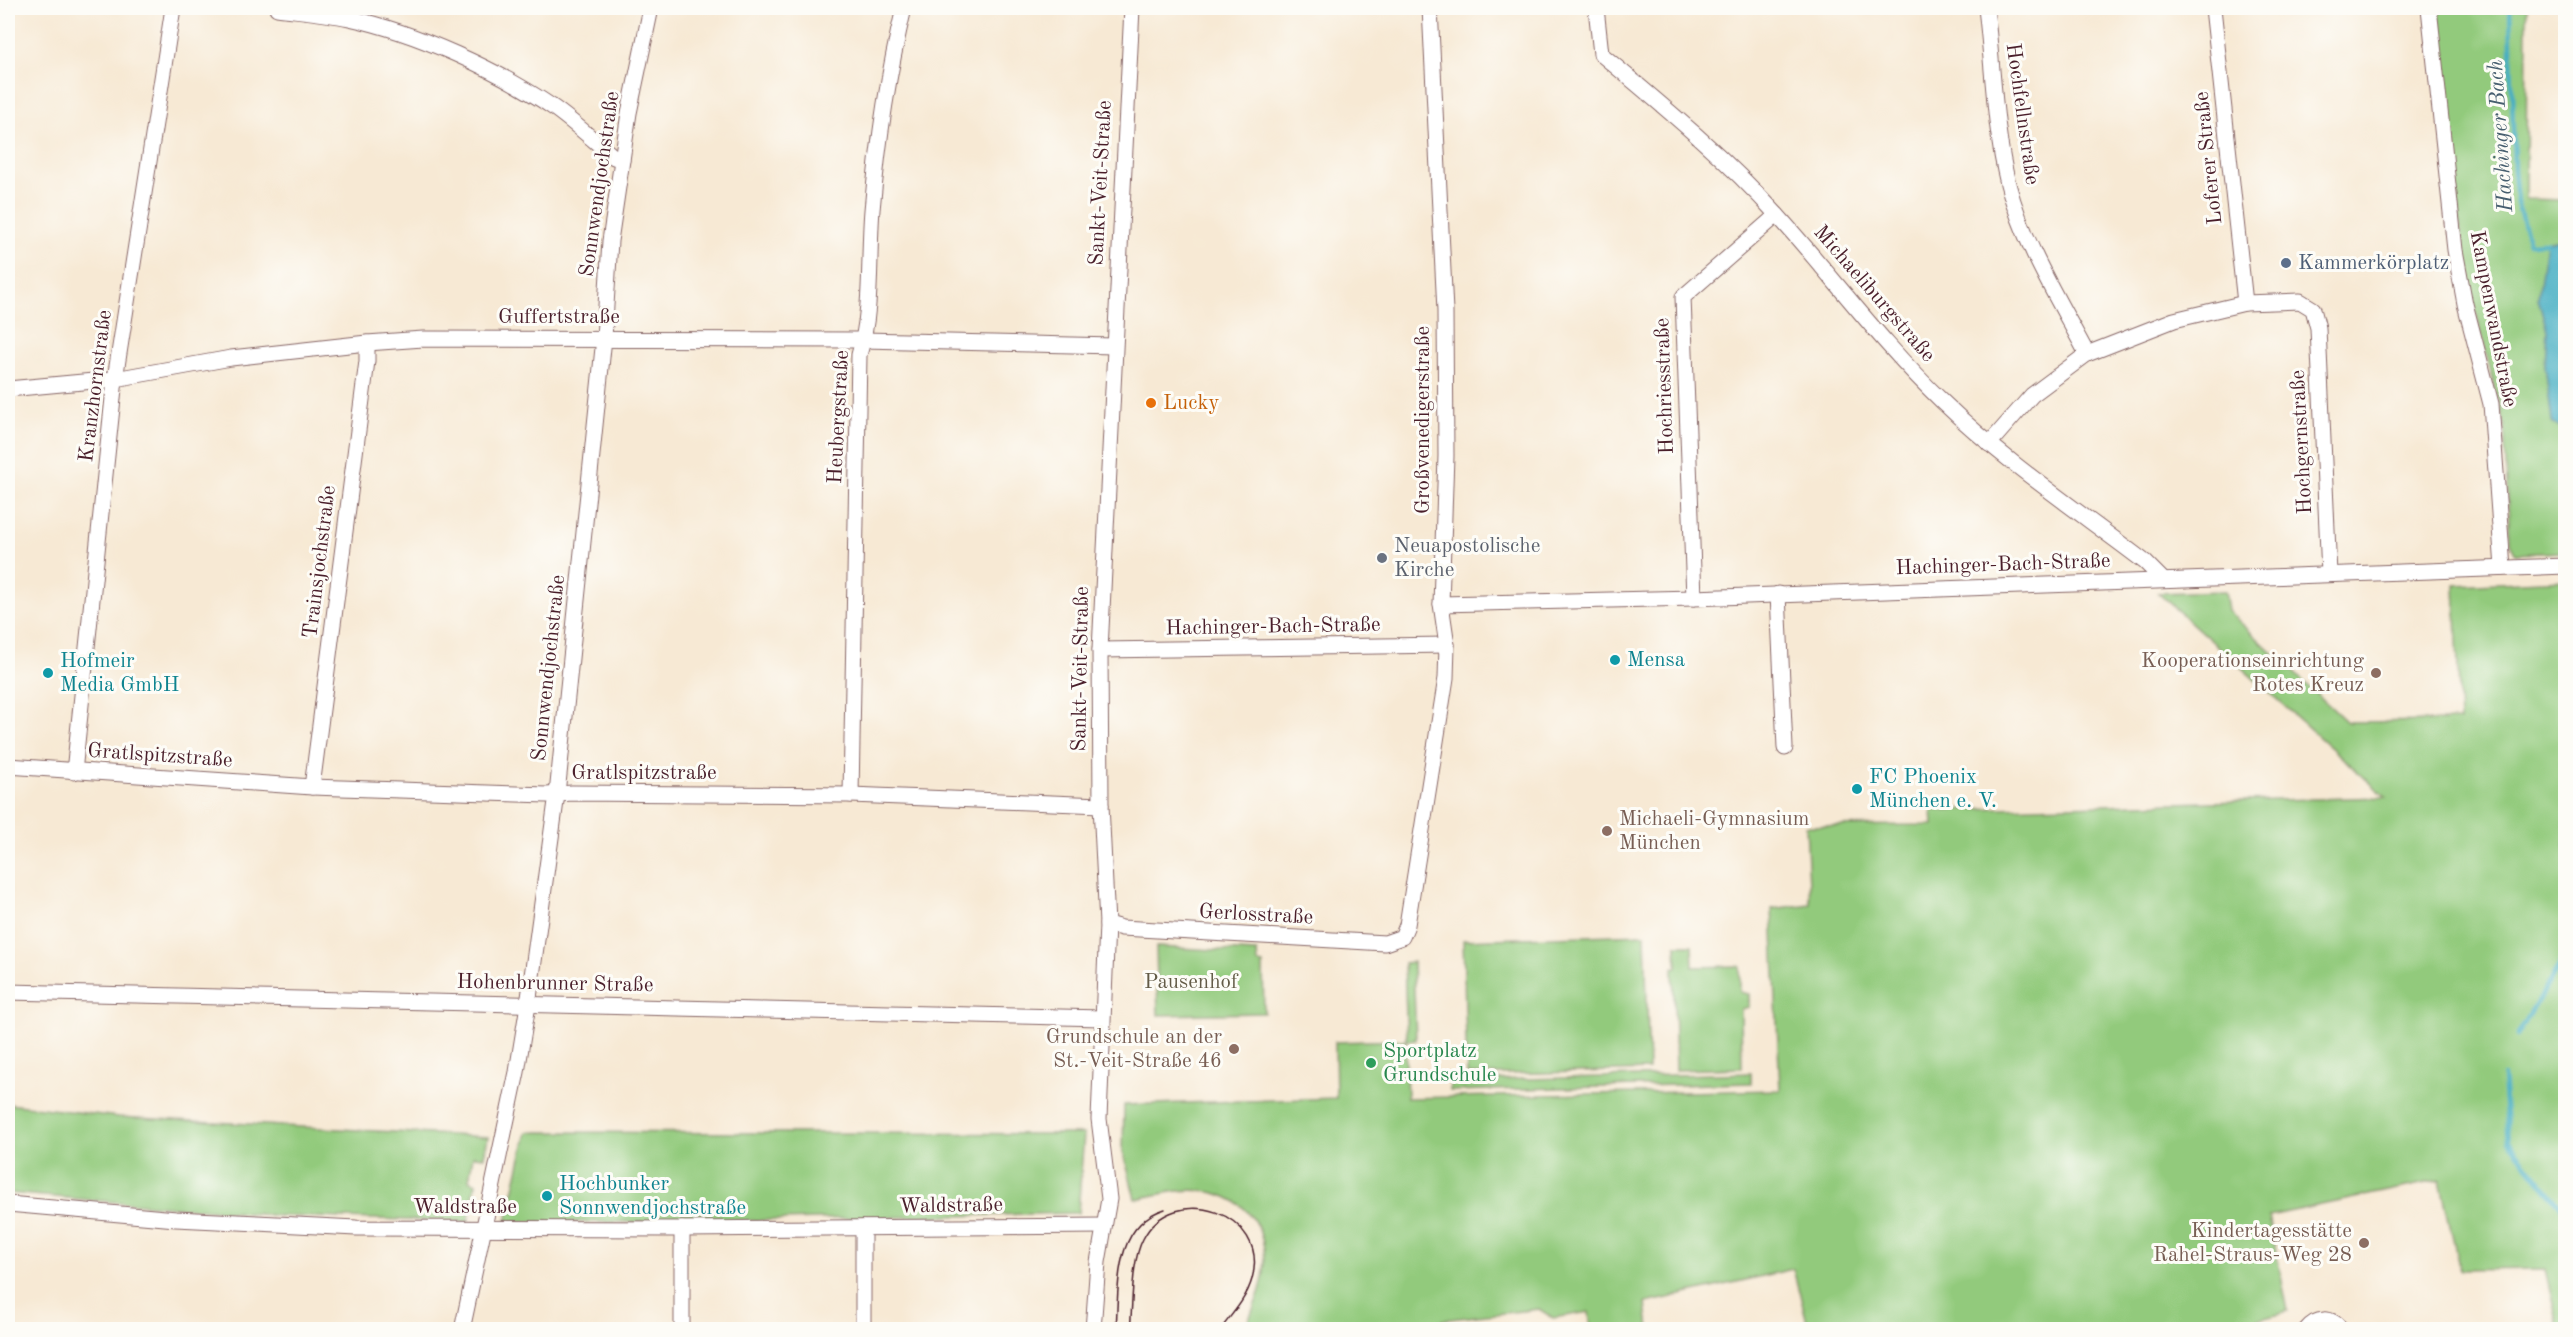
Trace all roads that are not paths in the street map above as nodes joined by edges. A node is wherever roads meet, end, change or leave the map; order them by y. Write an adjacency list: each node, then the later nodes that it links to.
1 (173, 8): 20 (street, Kranzhornstraße)
2 (277, 8): 11 (street)
3 (651, 8): 12 (street, Sonnwendjochstraße)
4 (904, 8): 16 (street, Heubergstraße)
5 (1132, 8): 18 (street, Sankt-Veit-Straße)
6 (1430, 8): 29 (street, Großvenedigerstraße)
7 (1596, 8): 13 (street, Michaeliburgstraße)
8 (1986, 8): 19 (street, Hochfellnstraße)
9 (2213, 8): 14 (street, Loferer Straße)
10 (2429, 8): 24 (street, Kampenwandstraße)
11 (350, 13): 12 (street)
12 (622, 160): 15 (street, Sonnwendjochstraße)
13 (1777, 215): 22 (street, Michaeliburgstraße); 28 (street, Hochriesstraße)
14 (2245, 303): 19 (street); 25 (street, Hochgernstraße)
15 (604, 338): 16 (street, Guffertstraße); 17 (street, Guffertstraße); 36 (street, Sonnwendjochstraße)
16 (863, 340): 18 (street, Guffertstraße); 37 (street, Heubergstraße)
17 (367, 343): 20 (street, Guffertstraße); 35 (street, Trainsjochstraße)
18 (1114, 346): 31 (street, Sankt-Veit-Straße)
19 (2087, 354): 22 (street)
20 (115, 379): 21 (street, Guffertstraße); 34 (street, Kranzhornstraße)
21 (8, 389)
22 (1989, 444): 26 (street, Michaeliburgstraße)
23 (2565, 566): 24 (street, Hachinger-Bach-Straße)
24 (2503, 568): 25 (street, Hachinger-Bach-Straße)
25 (2329, 574): 26 (street, Hachinger-Bach-Straße)
26 (2163, 580): 27 (street, Hachinger-Bach-Straße)
27 (1778, 594): 28 (street, Hachinger-Bach-Straße); 32 (street)
28 (1694, 598): 29 (street, Hachinger-Bach-Straße)
29 (1441, 604): 30 (street, Großvenedigerstraße)
30 (1447, 645): 31 (street, Hachinger-Bach-Straße); 40 (street, Großvenedigerstraße)
31 (1100, 650): 38 (street, Sankt-Veit-Straße)
32 (1785, 748)
33 (8, 766): 34 (street, Gratlspitzstraße)
34 (74, 772): 35 (street, Gratlspitzstraße)
35 (312, 787): 36 (street, Gratlspitzstraße)
36 (557, 794): 37 (street, Gratlspitzstraße); 42 (street, Sonnwendjochstraße)
37 (851, 795): 38 (street, Gratlspitzstraße)
38 (1101, 805): 39 (street, Sankt-Veit-Straße)
39 (1107, 924): 40 (street, Gerlosstraße); 43 (street, Sankt-Veit-Straße)
40 (1402, 937)
41 (8, 992): 42 (street, Hohenbrunner Straße)
42 (528, 1005): 43 (street, Hohenbrunner Straße); 46 (street, Sonnwendjochstraße)
43 (1102, 1018): 45 (street, Sankt-Veit-Straße)
44 (8, 1204): 46 (street, Waldstraße)
45 (1104, 1226): 47 (street, Waldstraße); 52 (street, Sankt-Veit-Straße)
46 (484, 1228): 48 (street, Waldstraße); 49 (street, Sonnwendjochstraße)
47 (863, 1228): 48 (street, Waldstraße); 51 (street)
48 (682, 1229): 50 (street)
49 (462, 1329)
50 (682, 1329)
51 (863, 1329)
52 (1094, 1329)
53 (2306, 1329): 54 (street)
54 (2341, 1329)

